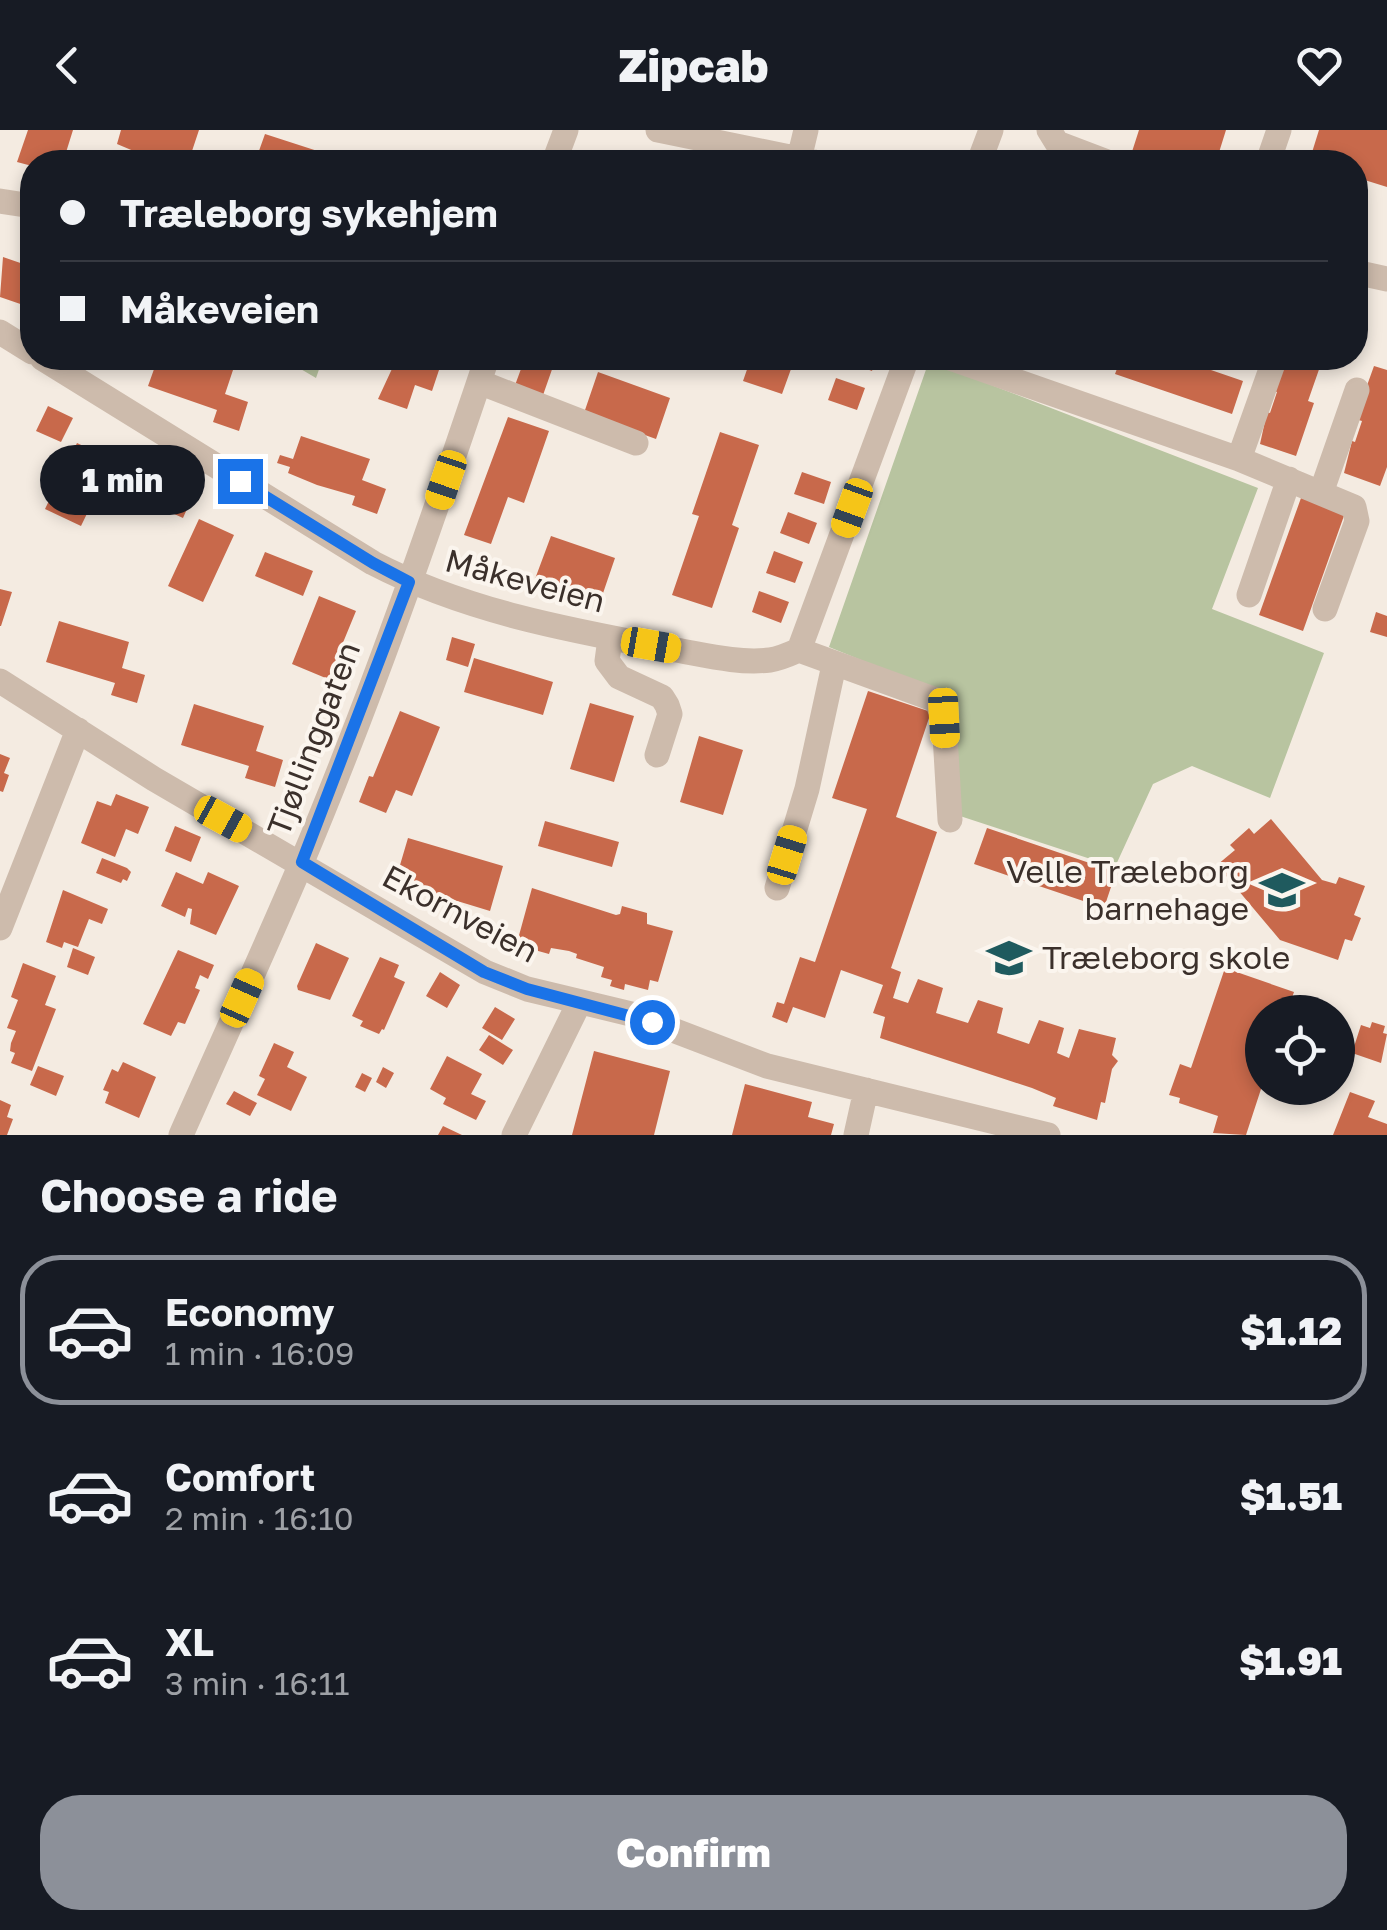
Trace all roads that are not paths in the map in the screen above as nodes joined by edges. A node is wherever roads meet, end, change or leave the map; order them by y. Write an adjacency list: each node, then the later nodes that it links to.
1 (658, 130): 3 (street)
2 (1049, 130): 4 (street)
3 (753, 150)
4 (1075, 150)
5 (61, 370): 15 (street, Måkeveien)
6 (483, 370): 11 (street); 15 (street, Tjøllinggaten)
7 (902, 370): 19 (street)
8 (984, 370): 12 (street)
9 (1271, 370): 12 (street)
10 (1357, 390): 14 (street)
11 (636, 443)
12 (1239, 459): 13 (street)
13 (1289, 478): 14 (street); 16 (street)
14 (1321, 493): 17 (street)
15 (409, 582): 18 (street, Måkeveien); 25 (street, Tjøllinggaten)
16 (1249, 595)
17 (1325, 609)
18 (610, 638): 19 (street, Måkeveien); 23 (street)
19 (799, 650): 20 (street)
20 (834, 665): 24 (street); 26 (street)
21 (0, 681): 22 (street, Ekornveien)
22 (78, 730): 25 (street, Ekornveien); 27 (street)
23 (657, 754)
24 (950, 820)
25 (302, 862): 28 (street, Ekornveien); 30 (street, Tjøllinggaten)
26 (776, 888)
27 (0, 928)
28 (579, 1003): 29 (street, Ekornveien); 31 (street)
29 (866, 1090): 32 (street); 33 (street, Ekornveien)
30 (182, 1135)
31 (514, 1135)
32 (856, 1135)
33 (1048, 1135)

